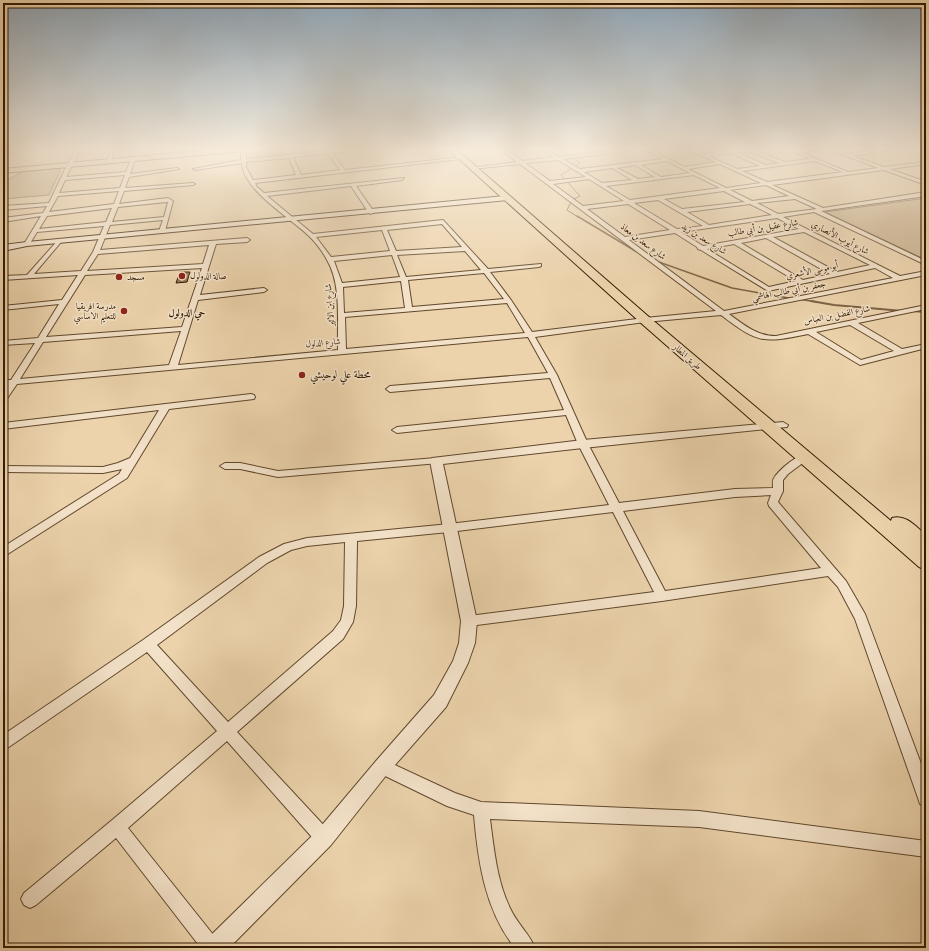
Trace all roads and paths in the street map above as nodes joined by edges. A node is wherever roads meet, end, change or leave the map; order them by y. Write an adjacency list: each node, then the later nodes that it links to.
1 (74, 193): 13 (street)
2 (120, 193): 21 (street)
3 (276, 193): 14 (street)
4 (359, 193): 27 (street)
5 (500, 193): 16 (highway, طريق المطار)
6 (504, 193): 79 (highway, طريق المطار)
7 (562, 193): 23 (street, شارع سعد بن معاذ)
8 (614, 193): 18 (street, شارع سعد بن زيد)
9 (693, 193): 17 (street)
10 (734, 193): 19 (street, شارع أيوب الأنصاري)
11 (787, 193): 15 (street)
12 (926, 194): 24 (street)
13 (56, 195): 20 (street)
14 (262, 195): 31 (street, شارع ابن الاثير)
15 (795, 197): 19 (street); 24 (street)
16 (505, 198): 27 (main road); 79 (highway, طريق المطار)
17 (659, 198): 18 (street); 25 (street)
18 (628, 202): 23 (street); 39 (street, شارع سعد بن زيد)
19 (751, 202): 25 (street); 29 (street, شارع أيوب الأنصاري)
20 (50, 204): 22 (street); 28 (street)
21 (116, 205): 28 (street); 30 (street); 33 (street)
22 (3, 208)
23 (582, 208): 43 (street, شارع سعد بن معاذ)
24 (824, 210): 26 (street)
25 (682, 211): 34 (street)
26 (816, 211): 29 (street); 55 (street)
27 (372, 212): 31 (main road)
28 (45, 214): 32 (street); 37 (street)
29 (778, 216): 34 (street); 36 (street, شارع أيوب الأنصاري)
30 (166, 218): 33 (street); 38 (street)
31 (292, 219): 38 (main road); 40 (street, شارع ابن الاثير)
32 (3, 220)
33 (108, 224): 37 (street); 41 (street)
34 (709, 226): 39 (street)
35 (384, 228): 40 (street); 51 (street); 53 (street)
36 (806, 230): 42 (street, شارع عقيل بن أبي طالب); 58 (street, شارع أيوب الأنصاري)
37 (34, 231): 48 (street)
38 (162, 231): 41 (main road)
39 (675, 232): 43 (street); 50 (street, شارع سعد بن زيد)
40 (312, 236): 54 (street, شارع ابن الاثير)
41 (102, 237): 45 (main road); 52 (street)
42 (768, 237): 46 (street, شارع عقيل بن أبي طالب); 62 (street)
43 (624, 239): 77 (street, شارع سعد بن معاذ)
44 (246, 240): 47 (street)
45 (59, 241): 48 (main road); 63 (street)
46 (735, 242): 50 (street, شارع عقيل بن أبي طالب); 68 (street)
47 (213, 243): 52 (street); 57 (street)
48 (27, 244): 49 (main road)
49 (3, 248)
50 (700, 248): 67 (street, شارع سعد بن زيد)
51 (467, 249): 53 (street); 59 (street)
52 (96, 252): 61 (street)
53 (393, 252): 54 (street); 66 (street)
54 (330, 259): 69 (street, شارع ابن الاثير)
55 (926, 263)
56 (539, 264): 59 (street)
57 (205, 266): 61 (street); 71 (street)
58 (876, 266): 62 (street, أبو موسى الأشعري); 65 (street, شارع أيوب الأنصاري)
59 (486, 271): 66 (street); 72 (street)
60 (926, 272): 65 (street, جعفر بن أبي طالب الهاشمي)
61 (83, 274): 63 (street); 73 (street)
62 (837, 275): 68 (street, أبو موسى الأشعري)
63 (28, 277): 64 (street)
64 (3, 278)
65 (899, 278): 77 (street, جعفر بن أبي طالب الهاشمي)
66 (404, 279): 69 (street); 76 (street)
67 (753, 280): 68 (street, أبو موسى الأشعري)
68 (802, 282)
69 (340, 285): 78 (street, شارع ابن الاثير)
70 (264, 290): 71 (street)
71 (194, 298): 81 (street)
72 (509, 301): 76 (street); 84 (street)
73 (63, 302): 75 (street); 85 (street)
74 (926, 307): 80 (street, شارع الفضل بن العباس)
75 (3, 308)
76 (409, 310): 78 (street)
77 (723, 313): 79 (street, جعفر بن أبي طالب الهاشمي); 83 (street, شارع سعد بن معاذ)
78 (341, 316): 88 (street, شارع ابن الاثير)
79 (649, 320): 84 (street, شارع الدلول); 100 (highway, طريق المطار)
80 (852, 323): 82 (street, شارع الفضل بن العباس); 89 (street)
81 (184, 329): 85 (street); 90 (street)
82 (809, 331): 83 (street, شارع الفضل بن العباس); 89 (street)
83 (752, 334)
84 (530, 335): 88 (street, شارع الدلول); 91 (street)
85 (40, 340): 86 (street); 92 (street)
86 (3, 343)
87 (926, 346): 89 (street)
88 (342, 352): 90 (street, شارع الدلول)
89 (901, 352)
90 (173, 367): 92 (street, شارع الدلول)
91 (554, 375): 94 (street); 98 (street)
92 (14, 382): 93 (street, شارع الدلول); 96 (street)
93 (3, 383)
94 (390, 389)
95 (251, 397): 97 (street)
96 (3, 398)
97 (166, 407): 99 (street); 104 (street)
98 (570, 412): 101 (street); 102 (street)
99 (3, 426)
100 (775, 426): 102 (street); 103 (highway, طريق المطار); 108 (highway, طريق المطار)
101 (397, 430)
102 (583, 444): 105 (street); 110 (street)
103 (805, 457): 108 (highway, طريق المطار); 109 (street)
104 (132, 460): 107 (street); 114 (street)
105 (436, 461): 106 (street); 111 (street)
106 (225, 466)
107 (3, 469)
108 (842, 482): 113 (highway, طريق المطار); 115 (highway, طريق المطار)
109 (778, 492): 110 (street); 116 (street)
110 (615, 507): 111 (street); 117 (street)
111 (449, 528): 112 (street); 118 (street)
112 (351, 538): 119 (street); 120 (street)
113 (926, 546)
114 (3, 553)
115 (926, 562)
116 (831, 571): 117 (street); 123 (street)
117 (662, 596): 118 (street)
118 (469, 621): 122 (street)
119 (148, 644): 120 (street); 121 (street)
120 (228, 731): 125 (street); 126 (street)
121 (3, 744)
122 (382, 767): 124 (street); 126 (street)
123 (926, 798)
124 (481, 810): 127 (street); 130 (street)
125 (117, 827): 128 (street); 129 (street)
126 (324, 838): 129 (street)
127 (926, 849)
128 (30, 899)
129 (214, 948)
130 (526, 948)

